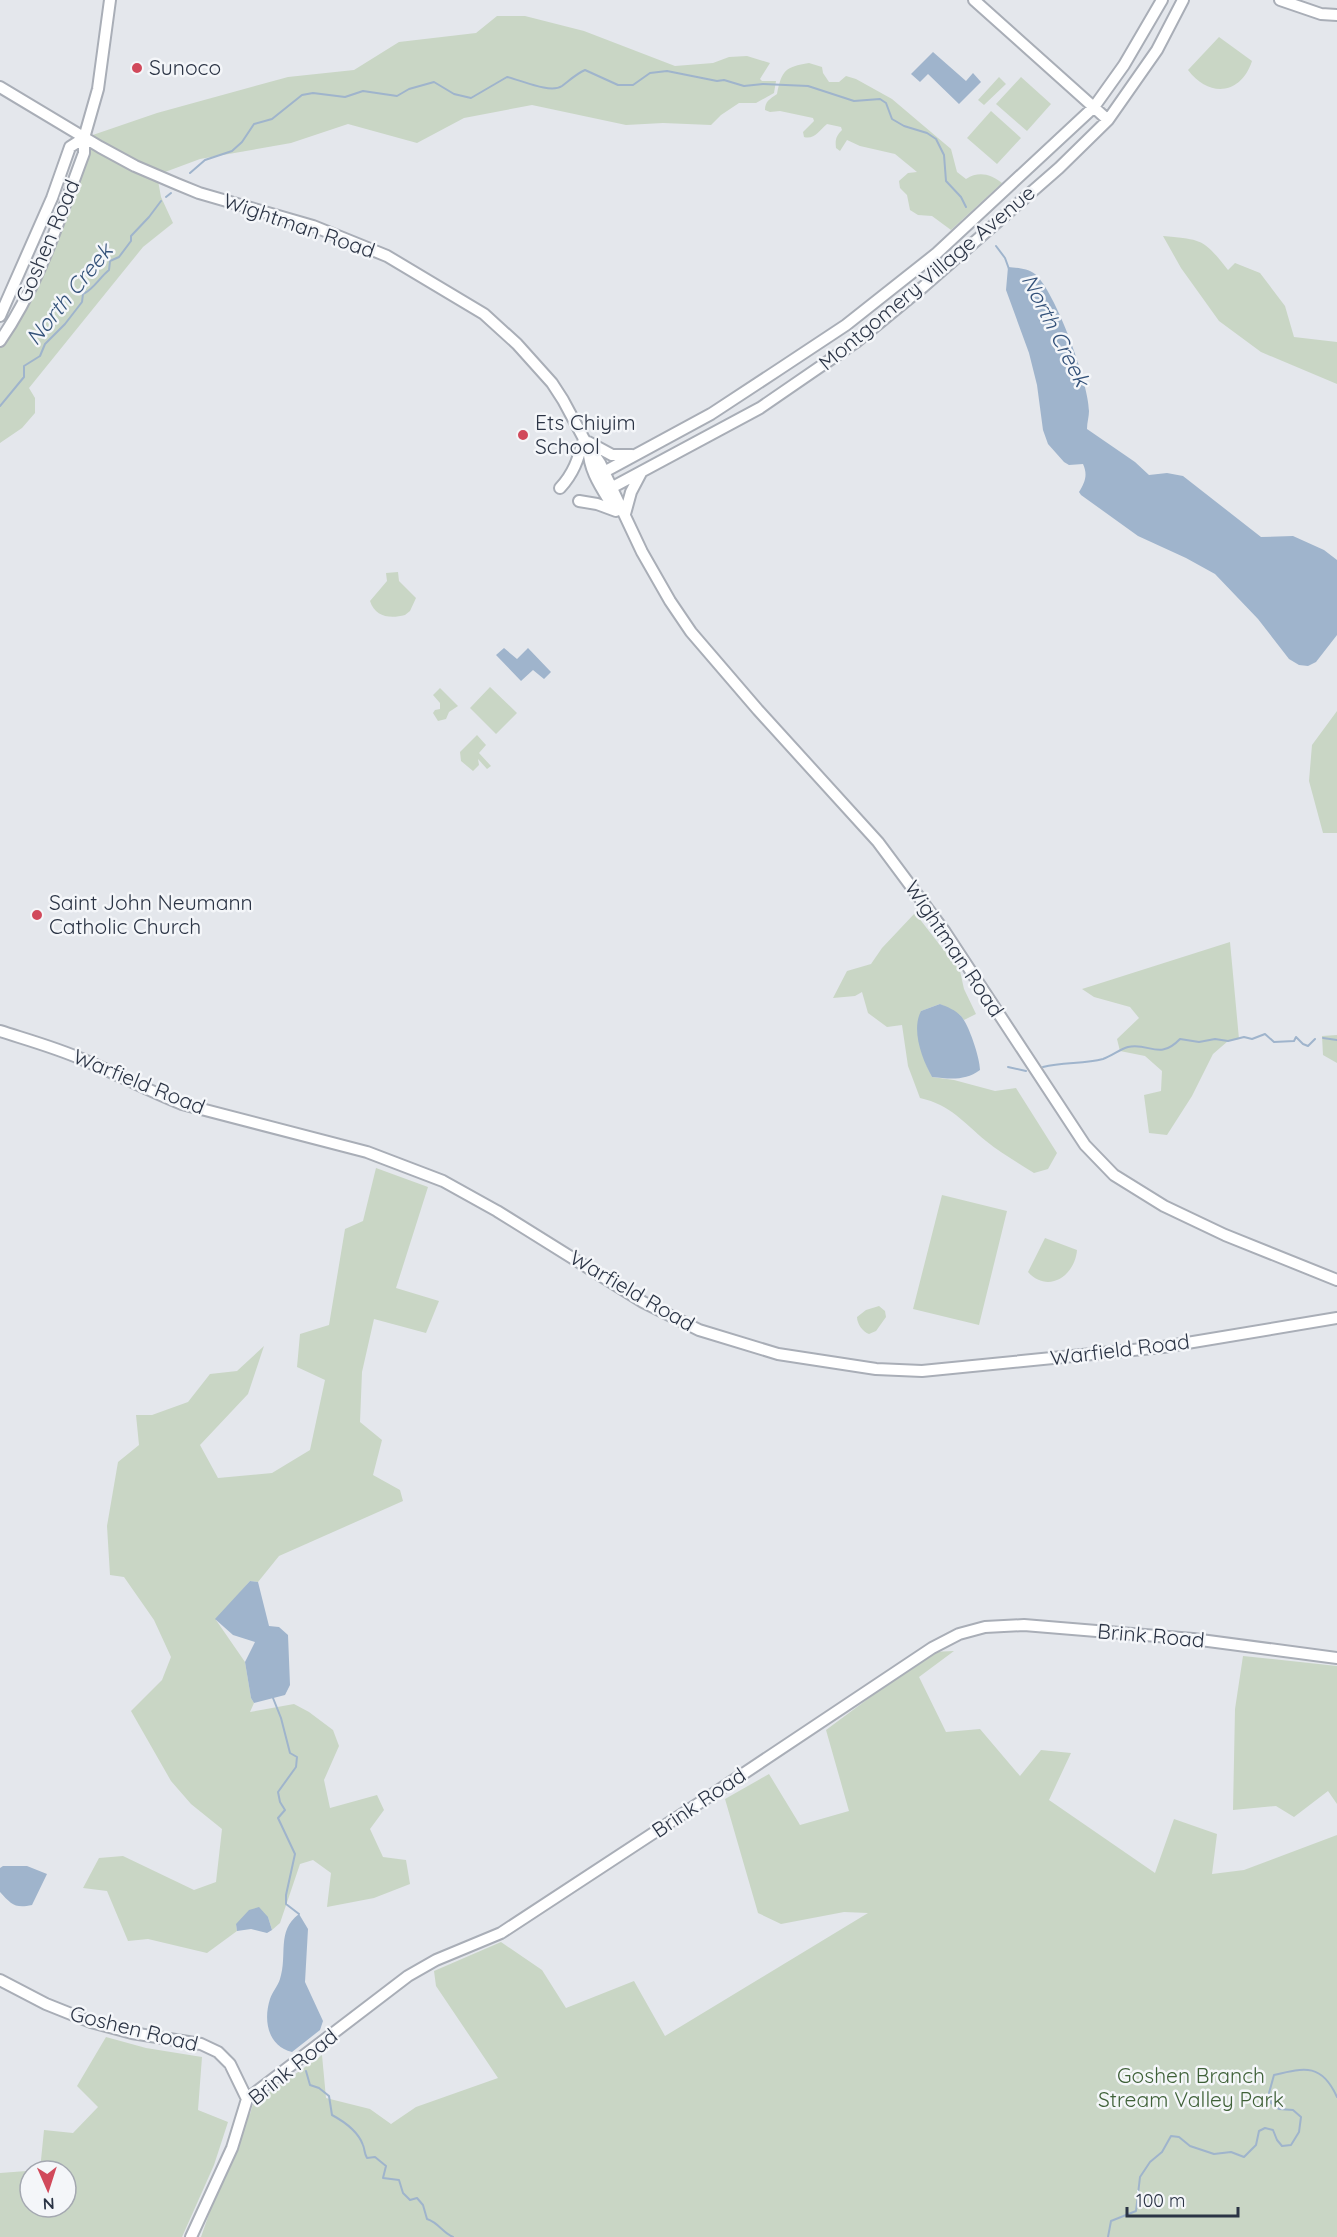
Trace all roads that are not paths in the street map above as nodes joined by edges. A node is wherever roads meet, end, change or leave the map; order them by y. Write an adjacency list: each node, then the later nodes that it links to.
1 (110, 0): 10 (main road, Goshen Road)
2 (974, 0): 8 (main road)
3 (1162, 0): 8 (main road, Montgomery Village Avenue)
4 (1183, 0): 9 (main road, Montgomery Village Avenue)
5 (1280, 0): 6 (main road)
6 (1337, 15)
7 (0, 87): 10 (main road, Wightman Road)
8 (1094, 107): 9 (main road); 14 (main road, Montgomery Village Avenue)
9 (1108, 120): 16 (main road, Montgomery Village Avenue)
10 (84, 138): 11 (main road, Goshen Road); 12 (main road, Goshen Road); 13 (main road, Wightman Road)
11 (0, 316)
12 (0, 341)
13 (586, 443): 14 (main road); 15 (main road, Wightman Road); 17 (main road); 20 (main road, Wightman Road)
14 (635, 455): 15 (main road, Montgomery Village Avenue)
15 (604, 472): 18 (main road, Wightman Road)
16 (642, 472): 18 (main road, Montgomery Village Avenue); 20 (main road)
17 (560, 488)
18 (611, 488): 20 (main road, Wightman Road)
19 (579, 501): 20 (main road)
20 (620, 513): 22 (main road, Wightman Road)
21 (0, 1031): 23 (main road, Warfield Road)
22 (1337, 1280)
23 (1337, 1318)
24 (1337, 1658): 26 (main road, Brink Road)
25 (0, 1980): 26 (main road, Goshen Road)
26 (247, 2099): 27 (main road, Brink Road)
27 (191, 2237)

